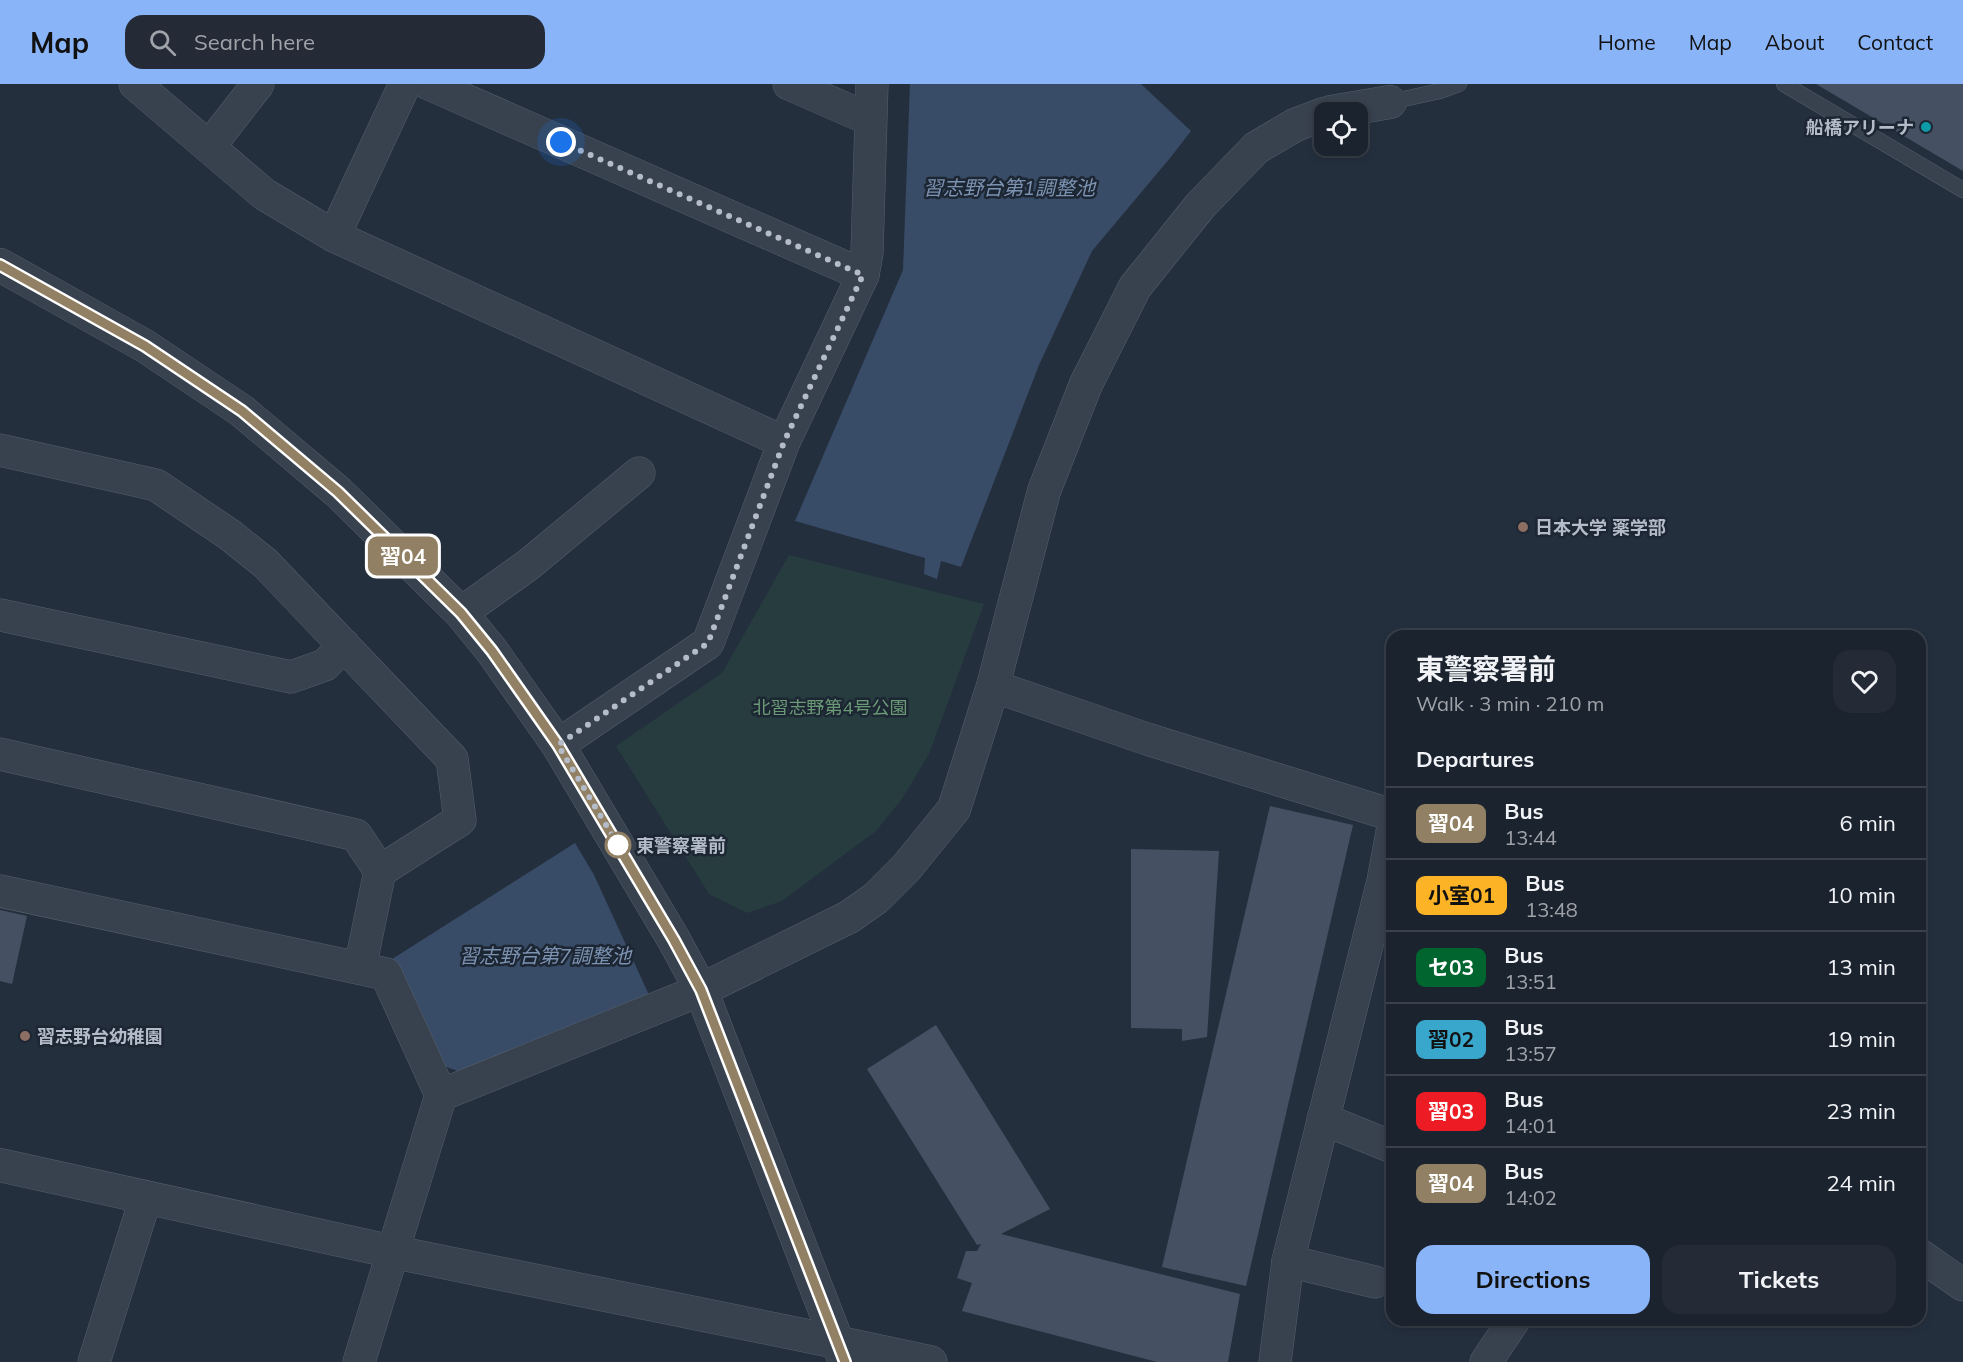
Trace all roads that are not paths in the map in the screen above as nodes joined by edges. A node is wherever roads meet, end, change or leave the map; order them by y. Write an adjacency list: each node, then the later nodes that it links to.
1 (135, 84): 14 (street)
2 (258, 84): 14 (street)
3 (405, 84): 16 (street)
4 (429, 84): 9 (street)
5 (789, 84): 13 (street)
6 (872, 84): 13 (street)
7 (1459, 84): 10 (lane)
8 (1784, 84): 15 (lane)
9 (479, 94): 18 (street)
10 (1390, 102): 11 (street)
11 (1368, 106)
12 (1314, 118): 25 (street)
13 (869, 119): 18 (street)
14 (209, 147): 16 (street)
15 (1963, 190)
16 (334, 236): 19 (street)
17 (0, 265): 22 (street)
18 (863, 275): 19 (street)
19 (784, 442): 26 (street)
20 (0, 450): 24 (street)
21 (639, 473): 22 (street)
22 (461, 613): 26 (street)
23 (0, 615): 24 (street)
24 (344, 645): 29 (street)
25 (993, 686): 28 (street); 33 (street)
26 (558, 745): 33 (street)
27 (0, 754): 29 (street)
28 (1386, 813)
29 (380, 871): 32 (street)
30 (0, 891): 32 (street)
31 (1386, 891): 35 (street)
32 (360, 968): 34 (street)
33 (701, 990): 34 (street); 45 (street)
34 (441, 1095): 39 (street)
35 (1323, 1119): 36 (street); 41 (street)
36 (1386, 1145)
37 (0, 1165): 38 (street)
38 (146, 1197): 39 (street); 46 (street)
39 (394, 1252): 45 (street); 47 (street)
40 (1926, 1259): 43 (street)
41 (1287, 1261): 42 (street); 49 (street)
42 (1375, 1282)
43 (1963, 1286)
44 (1510, 1326): 50 (street)
45 (841, 1352): 48 (street)
46 (94, 1362)
47 (358, 1362)
48 (931, 1362)
49 (1275, 1362)
50 (1486, 1362)

